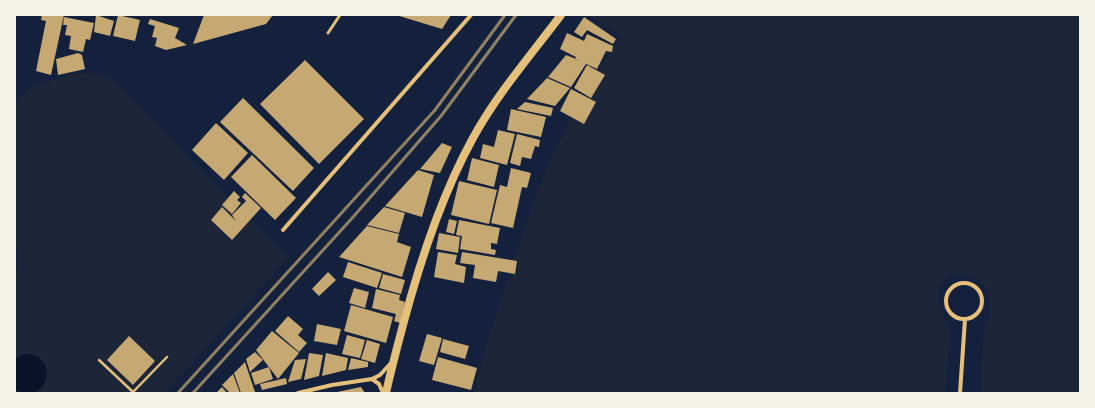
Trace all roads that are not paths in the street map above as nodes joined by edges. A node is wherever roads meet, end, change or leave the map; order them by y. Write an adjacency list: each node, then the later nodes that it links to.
1 (340, 15): 4 (lane)
2 (471, 15): 5 (street)
3 (561, 15): 7 (main road)
4 (328, 33)
5 (284, 230)
6 (965, 319): 6 (street); 12 (street)
7 (396, 355): 8 (street); 11 (main road)
8 (372, 380): 9 (street); 10 (street)
9 (298, 393)
10 (383, 393)
11 (386, 393)
12 (960, 393)

